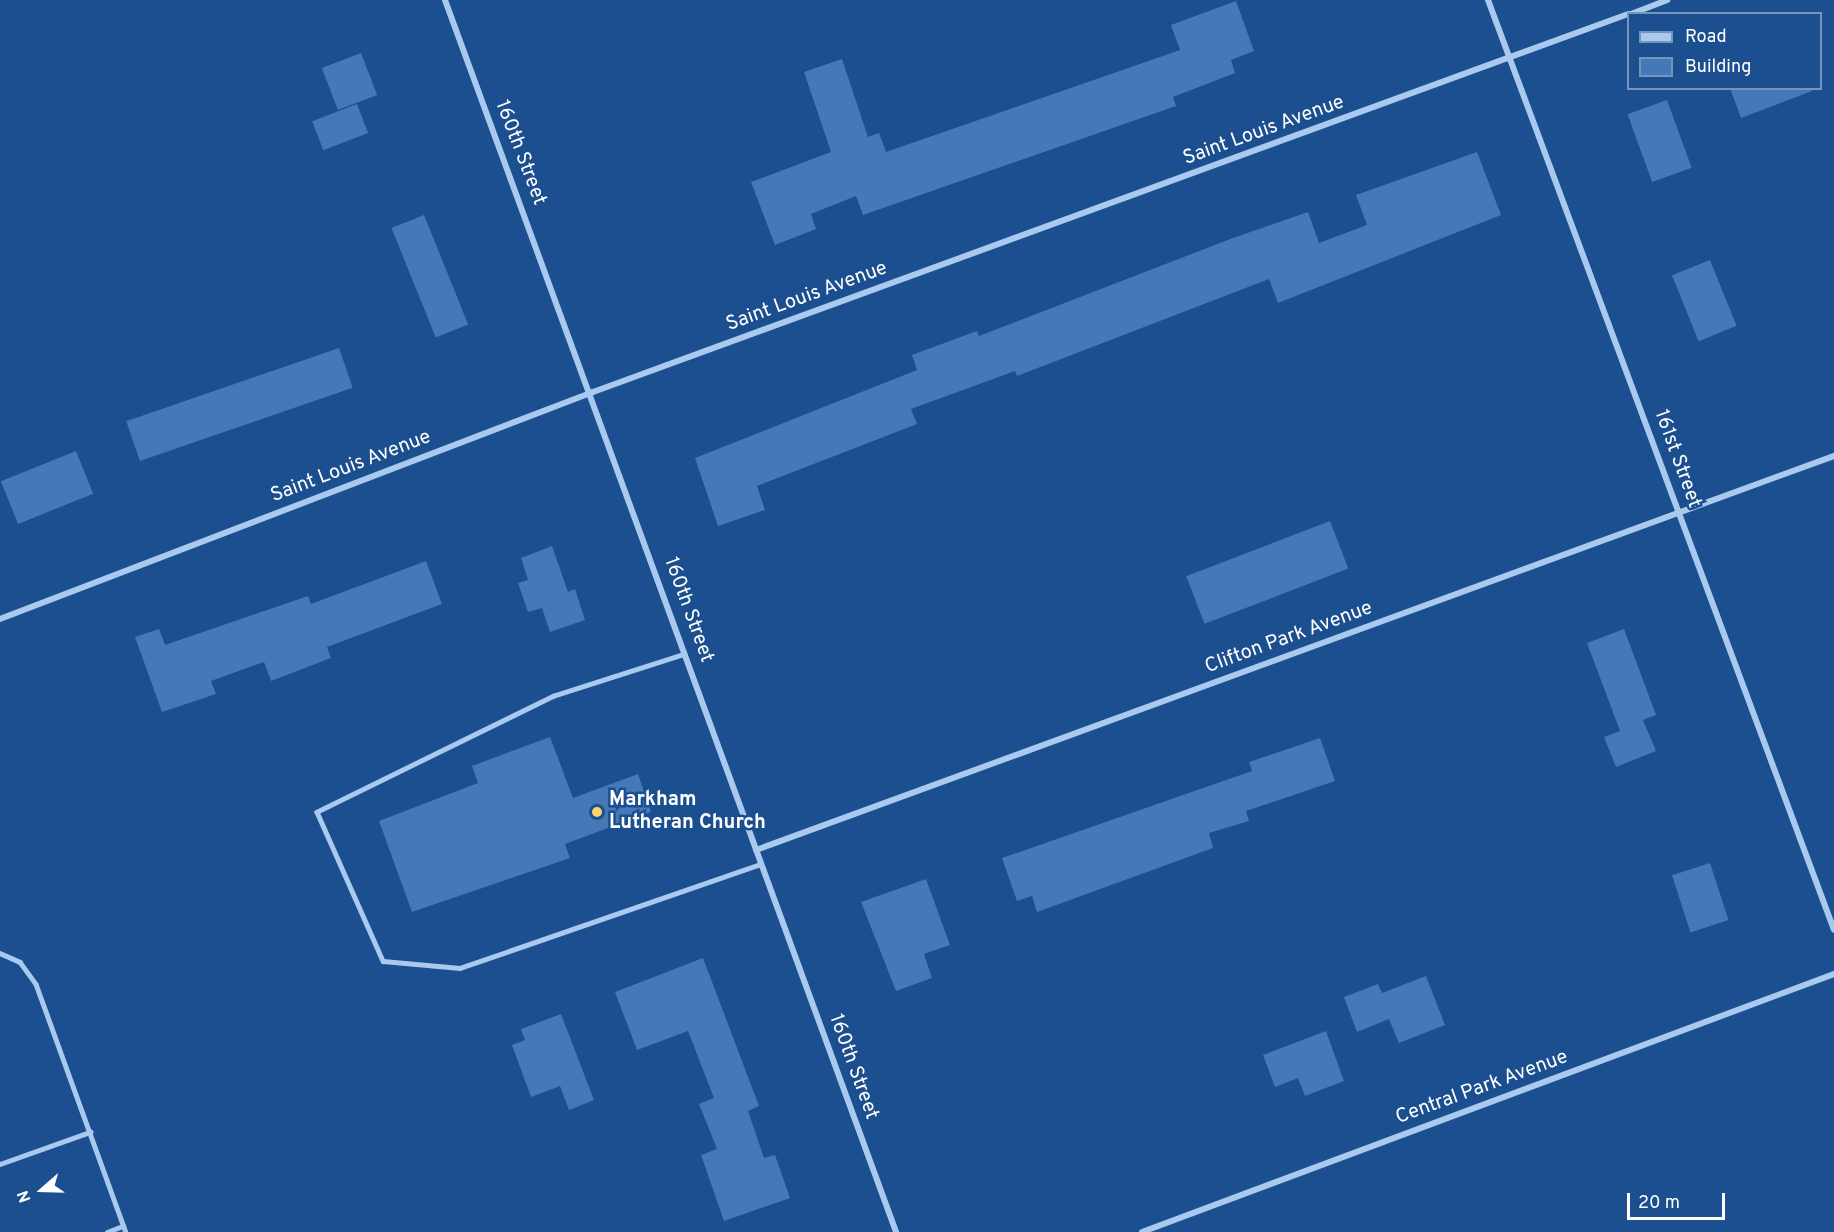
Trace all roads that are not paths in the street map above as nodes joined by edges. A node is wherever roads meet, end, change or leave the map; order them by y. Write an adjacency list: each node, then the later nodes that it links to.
1 (445, 0): 7 (street, 160th Street)
2 (1488, 0): 6 (street, 161st Street)
3 (1667, 0): 4 (street, Saint Louis Avenue)
4 (1635, 12)
5 (1627, 15): 6 (street, Saint Louis Avenue)
6 (1510, 59): 7 (street, Saint Louis Avenue); 9 (street, 161st Street)
7 (593, 393): 10 (street, Saint Louis Avenue); 11 (street, 160th Street)
8 (1834, 456): 9 (street, Clifton Park Avenue)
9 (1680, 513): 12 (street, Clifton Park Avenue); 14 (street, 161st Street)
10 (0, 619)
11 (686, 654): 12 (street, 160th Street); 13 (lane)
12 (756, 850): 13 (street, 160th Street)
13 (761, 864): 22 (street, 160th Street)
14 (1834, 930)
15 (0, 953): 17 (lane)
16 (1834, 974): 23 (street, Central Park Avenue)
17 (90, 1132): 18 (lane); 19 (lane)
18 (0, 1164)
19 (123, 1226): 20 (lane); 21 (lane)
20 (107, 1232)
21 (126, 1232)
22 (896, 1232)
23 (1142, 1232)

